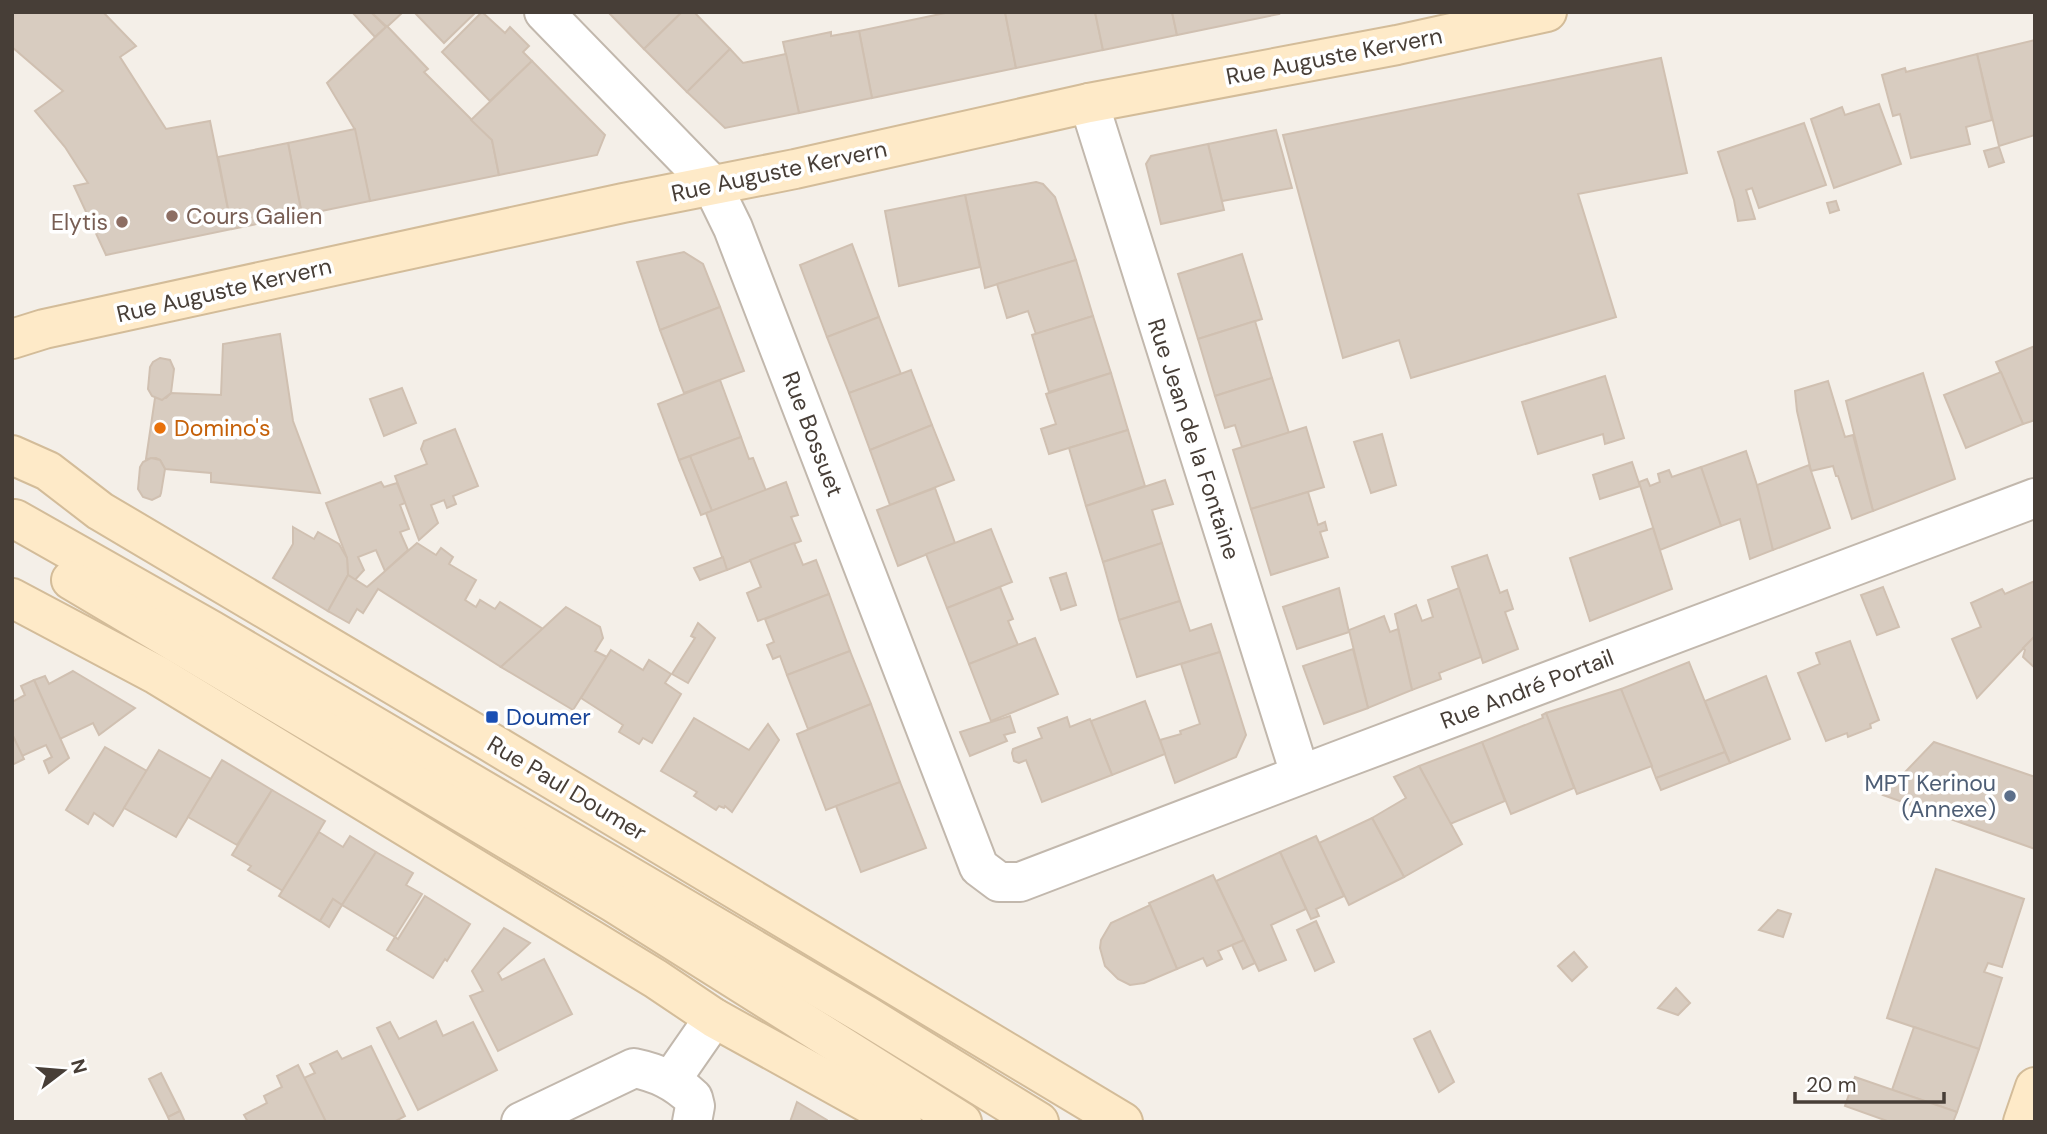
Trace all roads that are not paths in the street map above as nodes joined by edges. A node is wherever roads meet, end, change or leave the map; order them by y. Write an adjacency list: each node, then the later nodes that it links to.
1 (544, 12): 5 (street, Rue Bossuet)
2 (1547, 12): 3 (main road, Rue Auguste Kervern)
3 (1475, 20): 4 (main road, Rue Auguste Kervern)
4 (1089, 103): 5 (main road, Rue Auguste Kervern); 12 (street, Rue Jean de la Fontaine)
5 (712, 185): 6 (main road, Rue Auguste Kervern); 14 (street, Rue Bossuet)
6 (12, 340)
7 (12, 454): 11 (main road, Rue Paul Doumer)
8 (2035, 498): 12 (street, Rue André Portail)
9 (14, 532): 13 (main road); 21 (main road)
10 (15, 603): 15 (main road)
11 (490, 742): 13 (main road); 23 (main road, Rue Paul Doumer)
12 (1300, 774): 14 (street, Rue André Portail)
13 (467, 782): 22 (main road)
14 (1020, 882)
15 (713, 1018): 16 (street); 20 (main road)
16 (671, 1080): 18 (street); 19 (street)
17 (2035, 1087): 24 (main road)
18 (521, 1122)
19 (692, 1122)
20 (902, 1122)
21 (962, 1122)
22 (1039, 1122)
23 (1123, 1122)
24 (2024, 1122)

